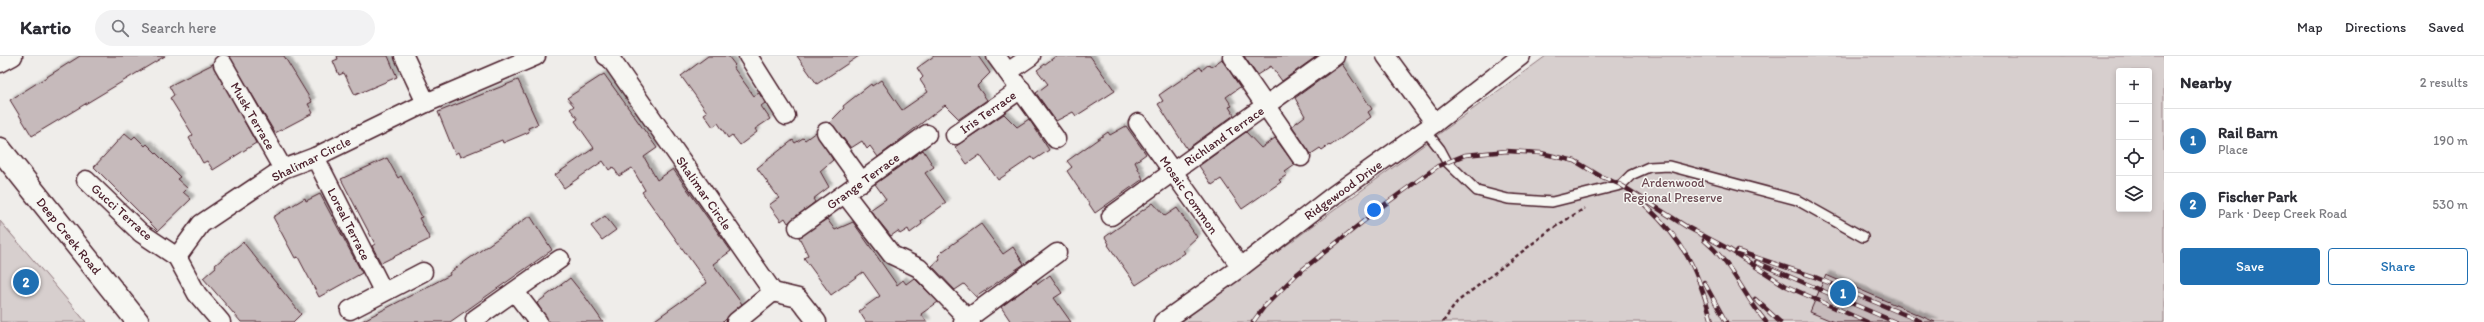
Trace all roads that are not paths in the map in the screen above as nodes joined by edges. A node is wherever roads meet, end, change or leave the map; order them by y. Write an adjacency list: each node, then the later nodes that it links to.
1 (13, 56): 12 (street)
2 (404, 56): 16 (street)
3 (536, 56): 16 (street, Shalimar Circle)
4 (606, 56): 43 (street, Shalimar Circle)
5 (996, 56): 14 (street)
6 (1031, 56): 14 (street, Iris Terrace)
7 (1335, 56): 17 (street, Richland Terrace)
8 (1386, 56): 20 (street)
9 (1521, 56): 20 (street, Ridgewood Drive)
10 (1232, 57): 17 (street)
11 (753, 58): 18 (street)
12 (0, 63)
13 (223, 64): 28 (street, Musk Terrace)
14 (1008, 72): 15 (street)
15 (1021, 89): 23 (street, Iris Terrace); 24 (street)
16 (426, 103): 26 (street, Shalimar Circle)
17 (1266, 107): 27 (street); 29 (street, Richland Terrace)
18 (786, 116)
19 (1138, 122): 29 (street, Mosaic Common)
20 (1430, 126): 35 (lane); 39 (street, Ridgewood Drive)
21 (826, 132): 31 (street)
22 (927, 134): 31 (street, Grange Terrace)
23 (955, 136)
24 (1056, 139)
25 (0, 149): 47 (street, Deep Creek Road)
26 (315, 157): 28 (street, Shalimar Circle); 41 (street, Loreal Terrace)
27 (1301, 157)
28 (283, 169): 37 (street, Shalimar Circle)
29 (1173, 172): 33 (street, Richland Terrace); 39 (street, Mosaic Common)
30 (86, 180): 37 (street, Gucci Terrace)
31 (862, 182): 32 (street, Grange Terrace)
32 (844, 194): 34 (street, Grange Terrace); 46 (street)
33 (1111, 216)
34 (798, 227)
35 (1863, 237)
36 (1057, 253): 46 (street)
37 (178, 257): 48 (street)
38 (560, 259): 42 (street)
39 (1241, 267): 52 (street, Ridgewood Drive)
40 (423, 272): 41 (street)
41 (383, 291): 44 (street)
42 (515, 292): 45 (street); 49 (street)
43 (773, 292): 50 (street); 51 (street)
44 (350, 310)
45 (475, 319)
46 (967, 321)
47 (138, 322)
48 (221, 322)
49 (538, 322)
50 (736, 322)
51 (817, 322)
52 (1163, 322)

